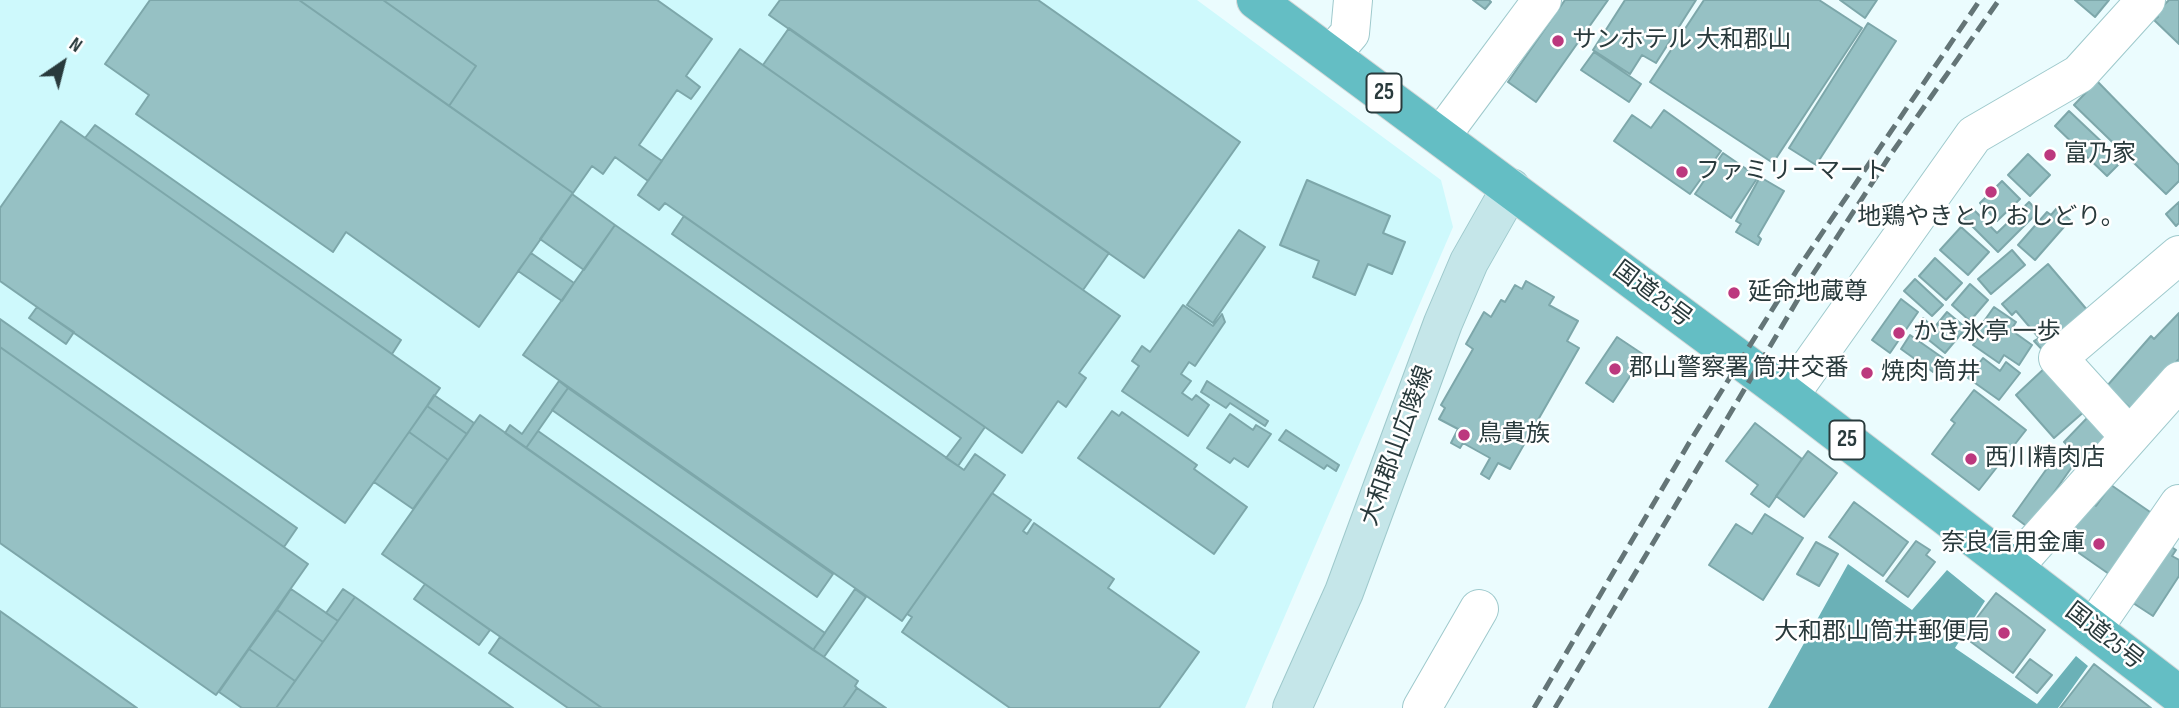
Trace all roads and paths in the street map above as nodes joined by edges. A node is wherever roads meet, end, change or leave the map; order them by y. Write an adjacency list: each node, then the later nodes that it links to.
1 (1256, 0): 5 (highway, 国道25号 / 25)
2 (1353, 0): 5 (street)
3 (1542, 0): 6 (street)
4 (2146, 0): 10 (street)
5 (1332, 54): 6 (highway, 国道25号 / 25)
6 (1441, 136): 7 (highway, 国道25号 / 25)
7 (1511, 188): 10 (highway, 国道25号 / 25); 17 (main road, 大和郡山広陵線)
8 (2179, 255): 11 (street)
9 (2179, 381): 11 (street)
10 (1789, 396): 13 (highway, 国道25号 / 25)
11 (2129, 435): 13 (street)
12 (2179, 504): 15 (street)
13 (2014, 567): 15 (highway, 国道25号 / 25)
14 (1479, 609): 18 (street)
15 (2092, 629): 16 (highway, 国道25号 / 25)
16 (2179, 695)
17 (1293, 708)
18 (1422, 708)

